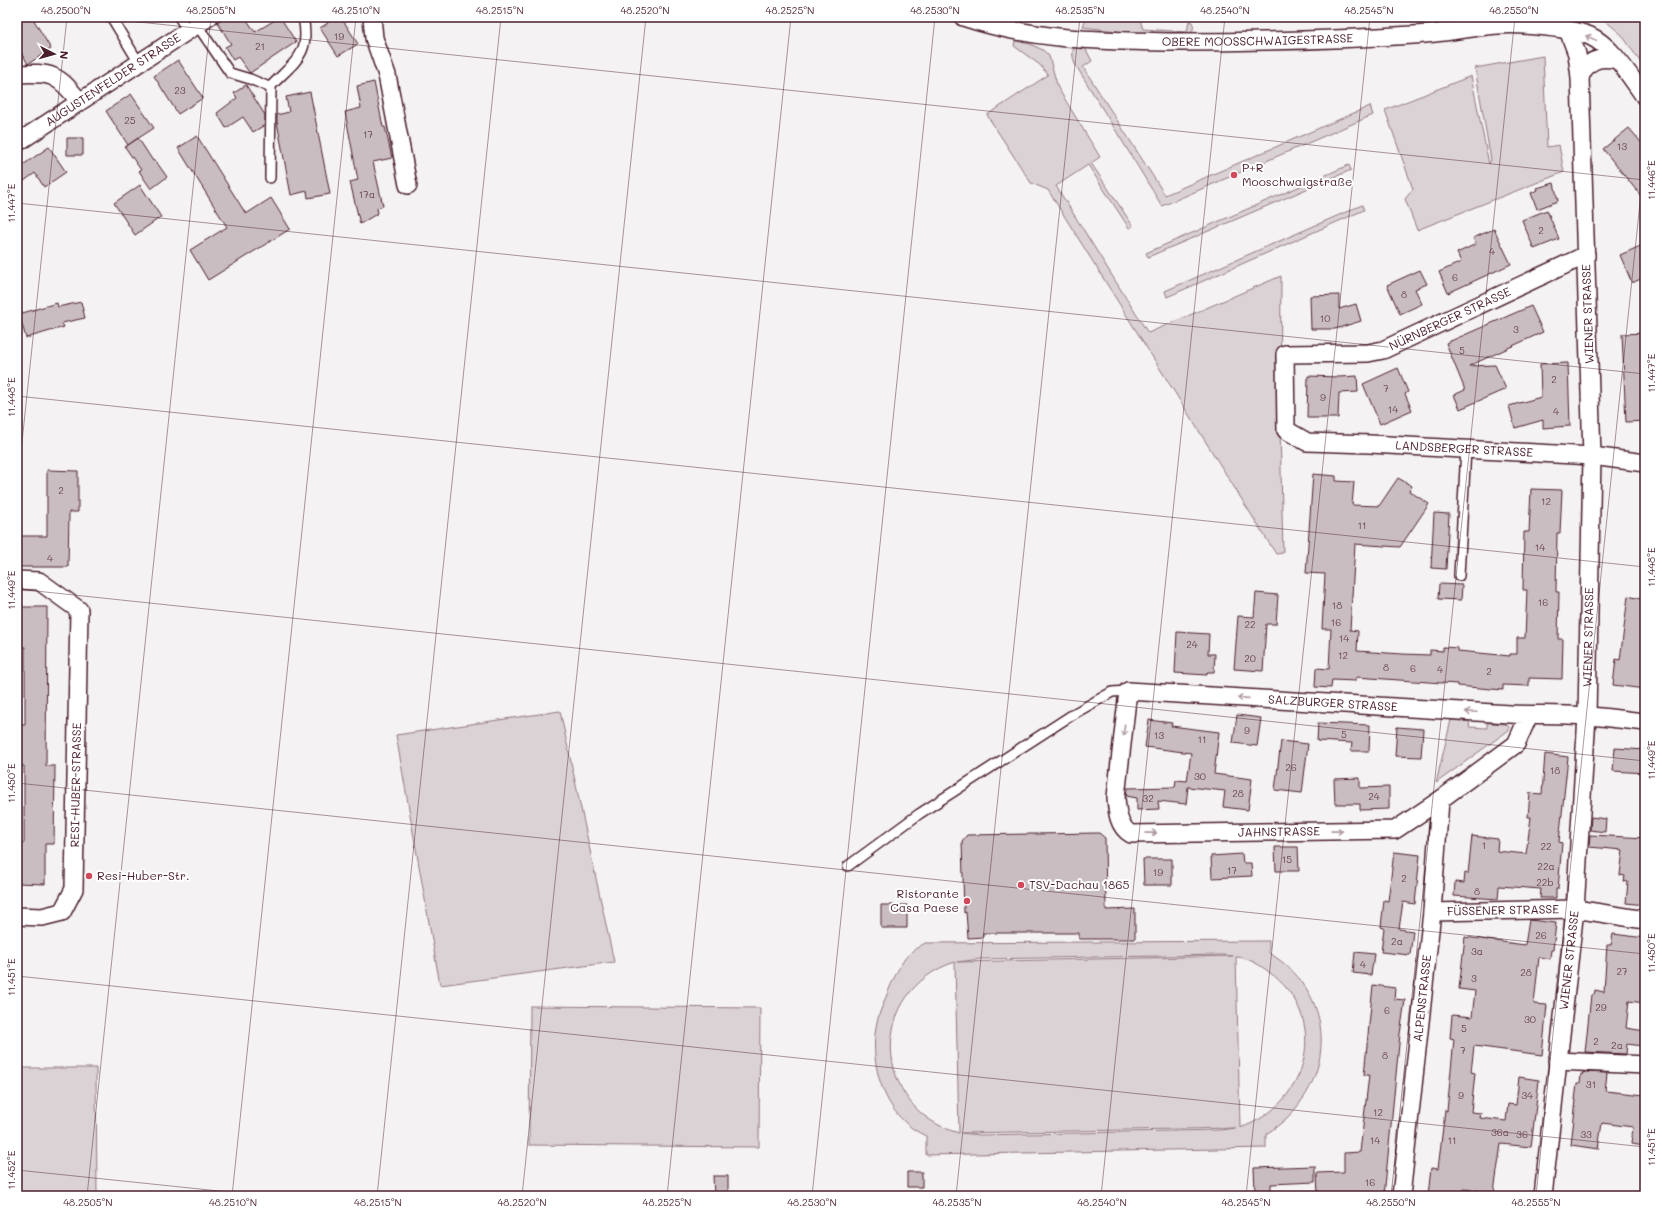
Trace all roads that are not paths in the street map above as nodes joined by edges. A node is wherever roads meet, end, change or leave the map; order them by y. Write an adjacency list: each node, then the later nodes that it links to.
1 (303, 17): 12 (lane)
2 (372, 17): 17 (street)
3 (963, 17): 6 (street, OBERE MOOSSCHWAIGESTRASSE)
4 (113, 20): 9 (lane)
5 (193, 22): 9 (street, AUGUSTENFELDER STRASSE); 12 (lane)
6 (1536, 22): 7 (street, OBERE MOOSSCHWAIGESTRASSE)
7 (1568, 30): 8 (street, OBERE MOOSSCHWAIGESTRASSE, one-way to 7); 11 (street, WIENER STRASSE)
8 (1617, 60): 11 (street); 13 (street, OBERE MOOSSCHWAIGESTRASSE)
9 (139, 63): 14 (street, AUGUSTENFELDER STRASSE)
10 (17, 74): 14 (street)
11 (1580, 77): 18 (street, WIENER STRASSE)
12 (271, 88): 16 (lane)
13 (1645, 97)
14 (79, 102): 15 (street, AUGUSTENFELDER STRASSE)
15 (17, 143)
16 (270, 178)
17 (408, 185)
18 (1586, 255): 19 (street, NÜRNBERGER STRASSE); 21 (street, WIENER STRASSE)
19 (1286, 430): 20 (street, LANDSBERGER STRASSE)
20 (1466, 449): 21 (street, LANDSBERGER STRASSE); 23 (lane)
21 (1592, 456): 22 (street, LANDSBERGER STRASSE); 27 (street, WIENER STRASSE)
22 (1645, 463)
23 (1458, 576)
24 (17, 580): 33 (street, RESI-HUBER-STRASSE)
25 (1128, 691): 26 (street, SALZBURGER STRASSE, one-way to 25); 29 (street, JAHNSTRASSE, one-way to 29); 30 (lane)
26 (1533, 715): 27 (street); 29 (street, JAHNSTRASSE)
27 (1587, 716): 28 (street); 31 (street, WIENER STRASSE)
28 (1645, 722)
29 (1440, 800): 32 (street, ALPENSTRASSE)
30 (848, 866)
31 (1575, 909): 32 (street, FÜSSENER STRASSE); 34 (street, FÜSSENER STRASSE); 35 (street, WIENER STRASSE)
32 (1432, 912): 37 (street, ALPENSTRASSE)
33 (17, 916)
34 (1645, 920)
35 (1557, 1061): 36 (street); 38 (street, WIENER STRASSE)
36 (1645, 1065)
37 (1401, 1196)
38 (1543, 1196)

